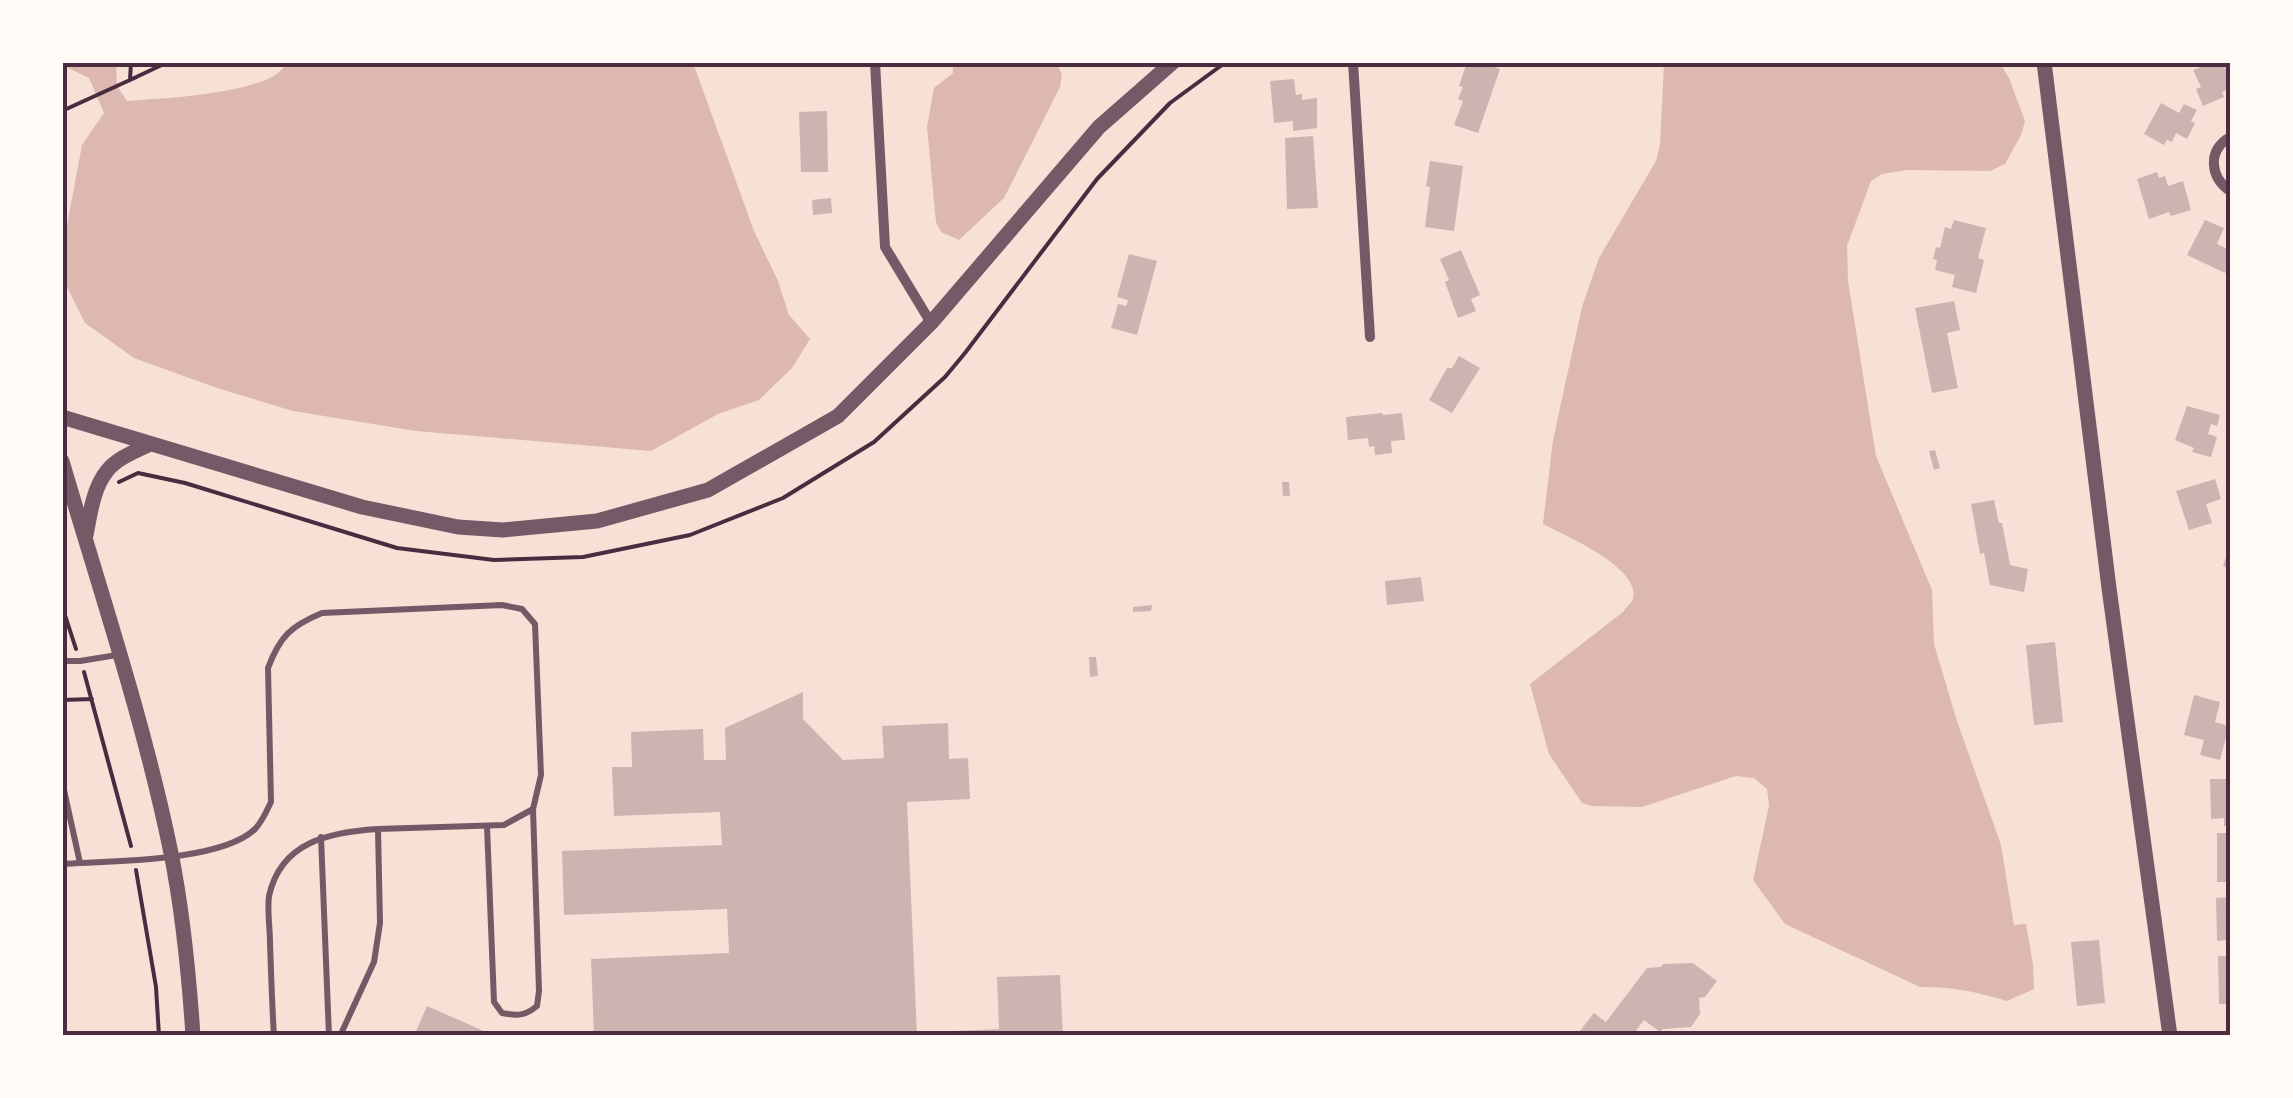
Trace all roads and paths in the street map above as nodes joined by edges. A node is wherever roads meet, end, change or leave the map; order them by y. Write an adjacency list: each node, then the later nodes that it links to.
1 (131, 62): 8 (path)
2 (168, 62): 8 (path)
3 (875, 62): 12 (street)
4 (1173, 62): 12 (street)
5 (1226, 62): 17 (path)
6 (1353, 62): 13 (street)
7 (2044, 62): 40 (street)
8 (130, 80): 9 (path)
9 (62, 111)
10 (2230, 137): 11 (street)
11 (2230, 191)
12 (931, 323): 15 (street)
13 (1370, 336)
14 (62, 418): 15 (street)
15 (150, 444): 17 (street)
16 (62, 461): 18 (street)
17 (107, 471): 19 (street)
18 (68, 498): 19 (street)
19 (85, 539): 21 (street)
20 (62, 606): 23 (path)
21 (118, 655): 23 (lane); 31 (street)
22 (62, 661): 23 (lane)
23 (80, 661): 24 (path)
24 (92, 699): 25 (path); 32 (path)
25 (62, 700)
26 (62, 781): 33 (lane)
27 (533, 809): 28 (lane); 28 (lane); 31 (lane)
28 (488, 826): 29 (lane)
29 (378, 829): 30 (lane); 39 (lane)
30 (321, 837): 37 (lane); 38 (lane)
31 (171, 856): 32 (lane); 36 (street)
32 (135, 860): 33 (lane); 35 (path)
33 (80, 863): 34 (lane)
34 (62, 864)
35 (159, 1036)
36 (193, 1036)
37 (274, 1036)
38 (329, 1036)
39 (340, 1036)
40 (2170, 1036)

